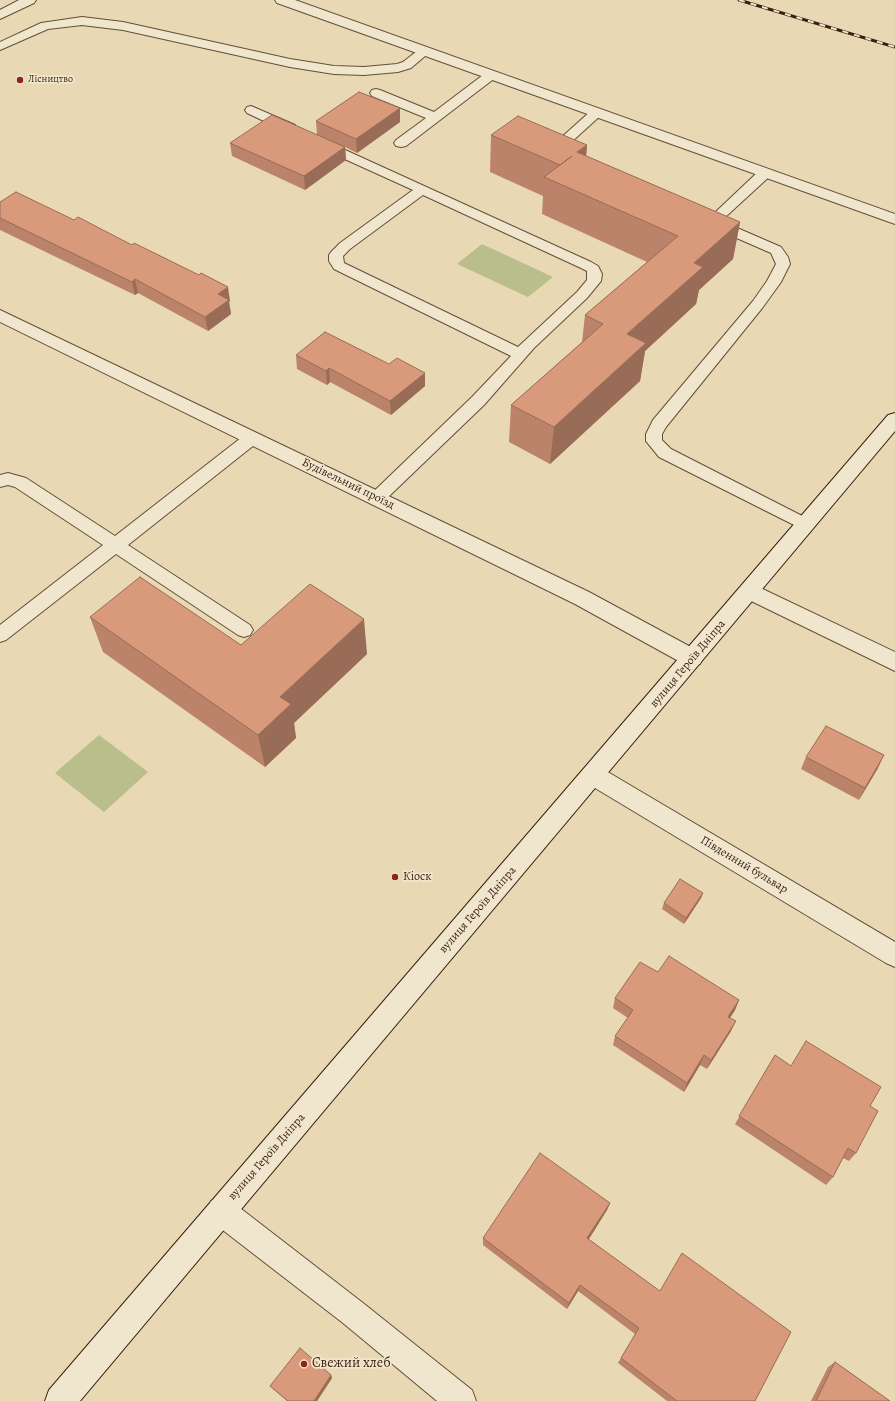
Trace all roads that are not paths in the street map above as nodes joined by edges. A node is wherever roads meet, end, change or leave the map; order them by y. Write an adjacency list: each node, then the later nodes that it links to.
1 (29, 0): 3 (street)
2 (282, 0): 5 (street)
3 (0, 16)
4 (0, 46): 5 (lane)
5 (425, 51): 6 (street)
6 (491, 75): 9 (street); 10 (lane)
7 (376, 93): 10 (lane)
8 (250, 110): 14 (lane)
9 (596, 113): 12 (lane); 13 (street)
10 (436, 117): 11 (lane)
11 (401, 143)
12 (575, 163)
13 (765, 173): 16 (street); 17 (lane)
14 (422, 190): 19 (lane); 19 (lane)
15 (698, 216): 17 (lane)
16 (895, 219)
17 (712, 222): 24 (lane)
18 (0, 315): 21 (street, Будівельний проїзд)
19 (520, 354): 23 (lane)
20 (895, 419): 24 (street, вулиця Героїв Дніпра)
21 (252, 438): 23 (street, Будівельний проїзд); 25 (lane)
22 (0, 481): 25 (lane)
23 (377, 498): 29 (street, Будівельний проїзд)
24 (806, 525): 26 (street, вулиця Героїв Дніпра)
25 (115, 545): 27 (lane); 28 (lane)
26 (750, 591): 29 (street, вулиця Героїв Дніпра); 30 (street)
27 (244, 630)
28 (0, 635)
29 (692, 658): 31 (street, вулиця Героїв Дніпра)
30 (895, 662)
31 (593, 775): 32 (street, Південний бульвар); 33 (street, вулиця Героїв Дніпра)
32 (895, 955)
33 (221, 1210): 34 (street, вулиця Героїв Дніпра); 35 (street)
34 (60, 1401)
35 (461, 1401)

